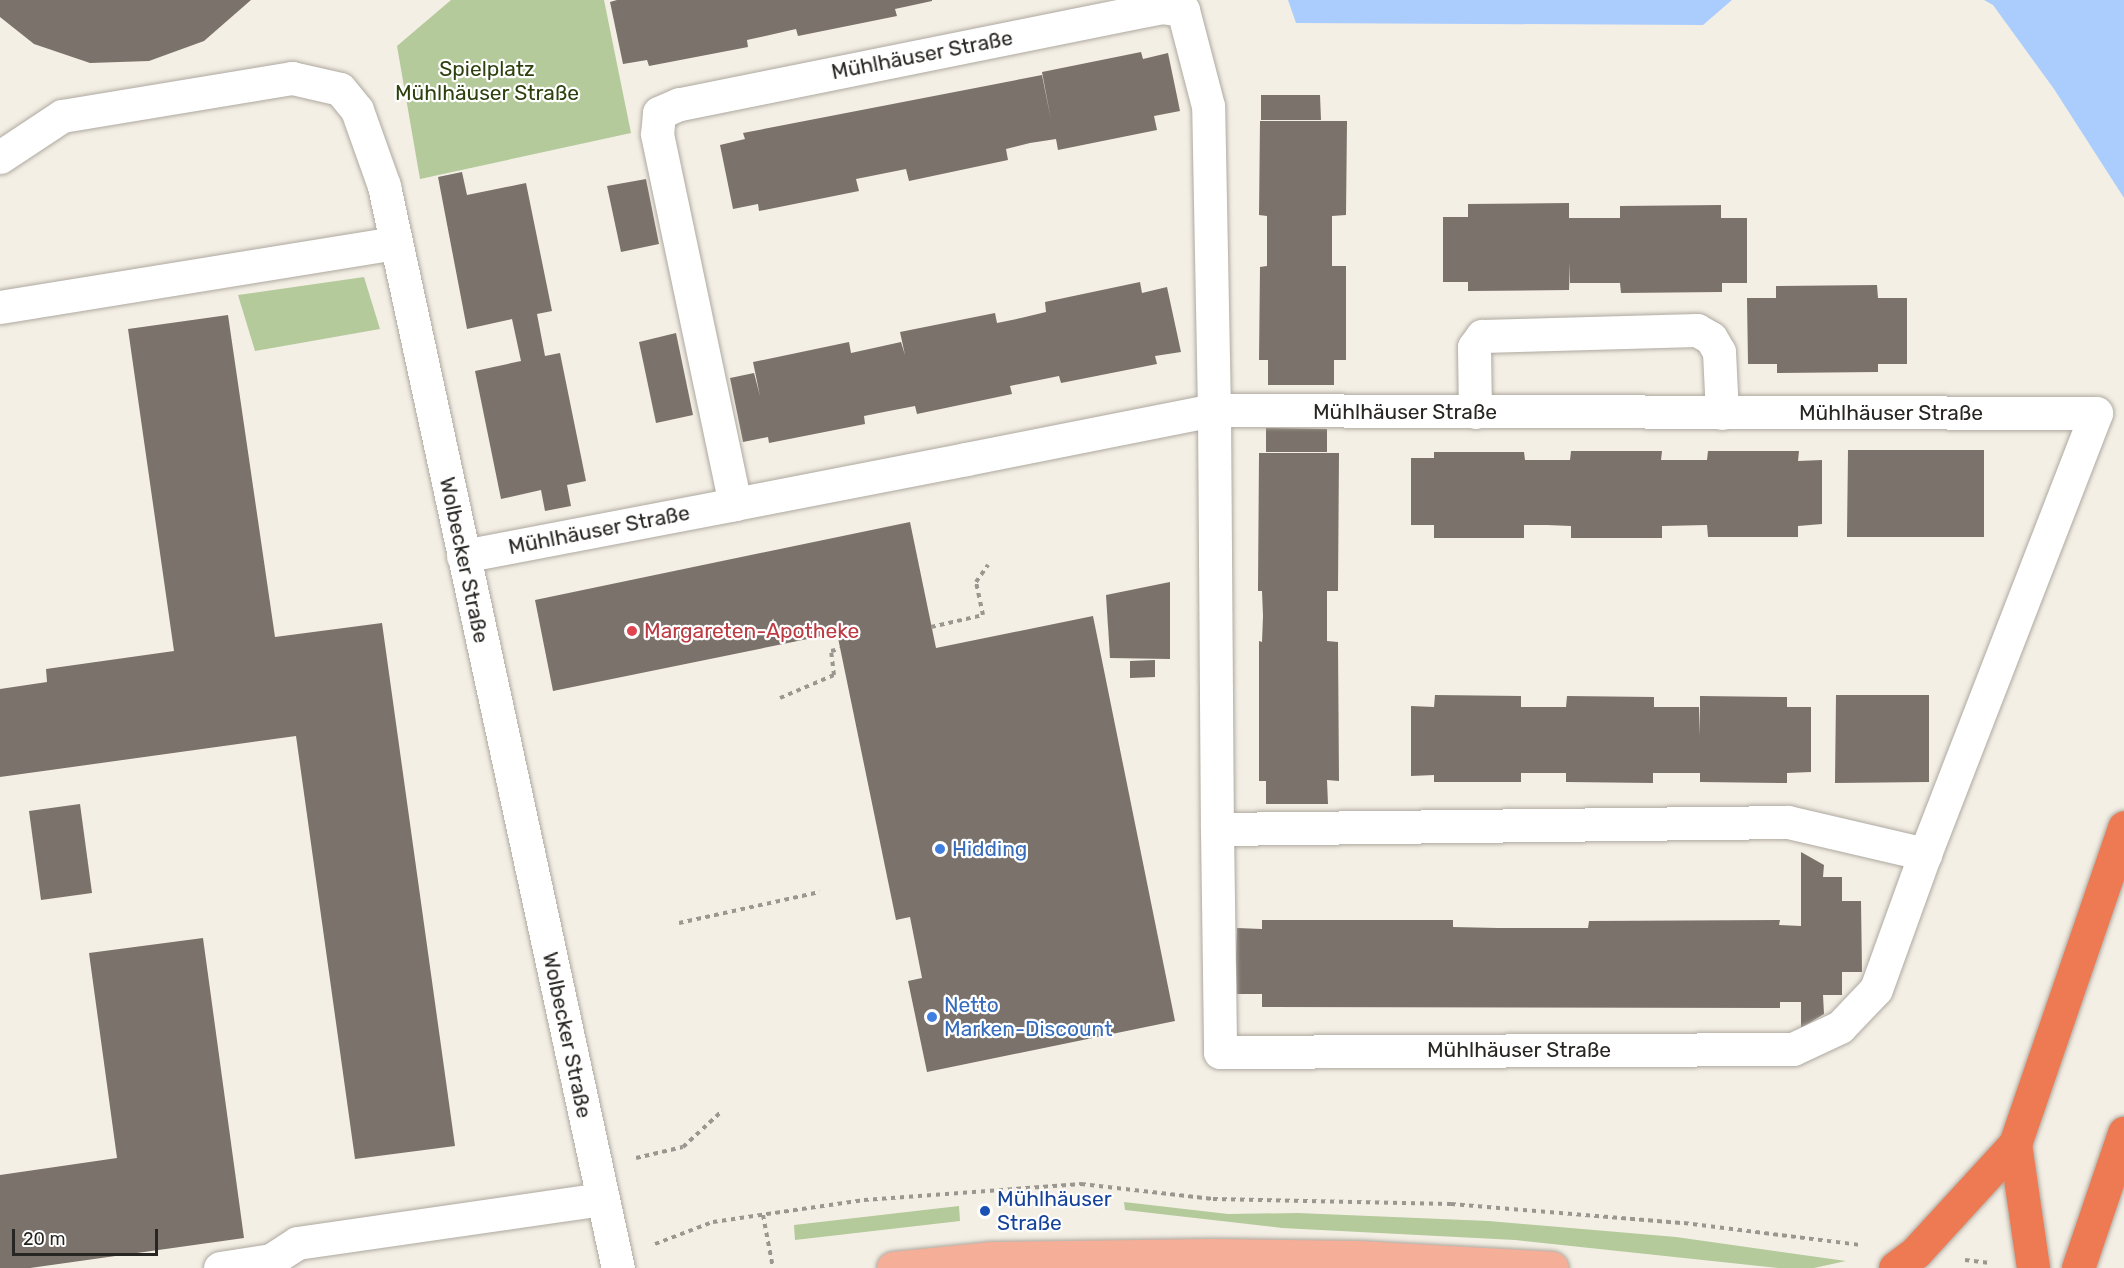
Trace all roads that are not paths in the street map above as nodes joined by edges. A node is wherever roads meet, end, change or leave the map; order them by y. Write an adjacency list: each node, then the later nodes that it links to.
1 (0, 157): 2 (street, Wolbecker Straße)
2 (395, 243): 3 (street); 8 (street, Wolbecker Straße)
3 (0, 307)
4 (1214, 410): 5 (street, Mühlhäuser Straße); 7 (street, Mühlhäuser Straße); 7 (street, Mühlhäuser Straße); 10 (street, Mühlhäuser Straße)
5 (1475, 412): 6 (street, Mühlhäuser Straße); 6 (street)
6 (1722, 413): 11 (street, Mühlhäuser Straße)
7 (735, 504): 8 (street, Mühlhäuser Straße)
8 (463, 556): 14 (street, Wolbecker Straße)
9 (2124, 827): 13 (highway)
10 (1217, 829): 11 (street); 11 (street, Mühlhäuser Straße)
11 (1925, 854)
12 (2124, 1133): 21 (highway)
13 (2015, 1144): 15 (highway); 20 (highway)
14 (603, 1199): 16 (street); 17 (street, Wolbecker Straße)
15 (2031, 1259)
16 (220, 1268)
17 (618, 1268)
18 (893, 1268): 19 (main road)
19 (1552, 1268)
20 (1895, 1268)
21 (2078, 1268)

